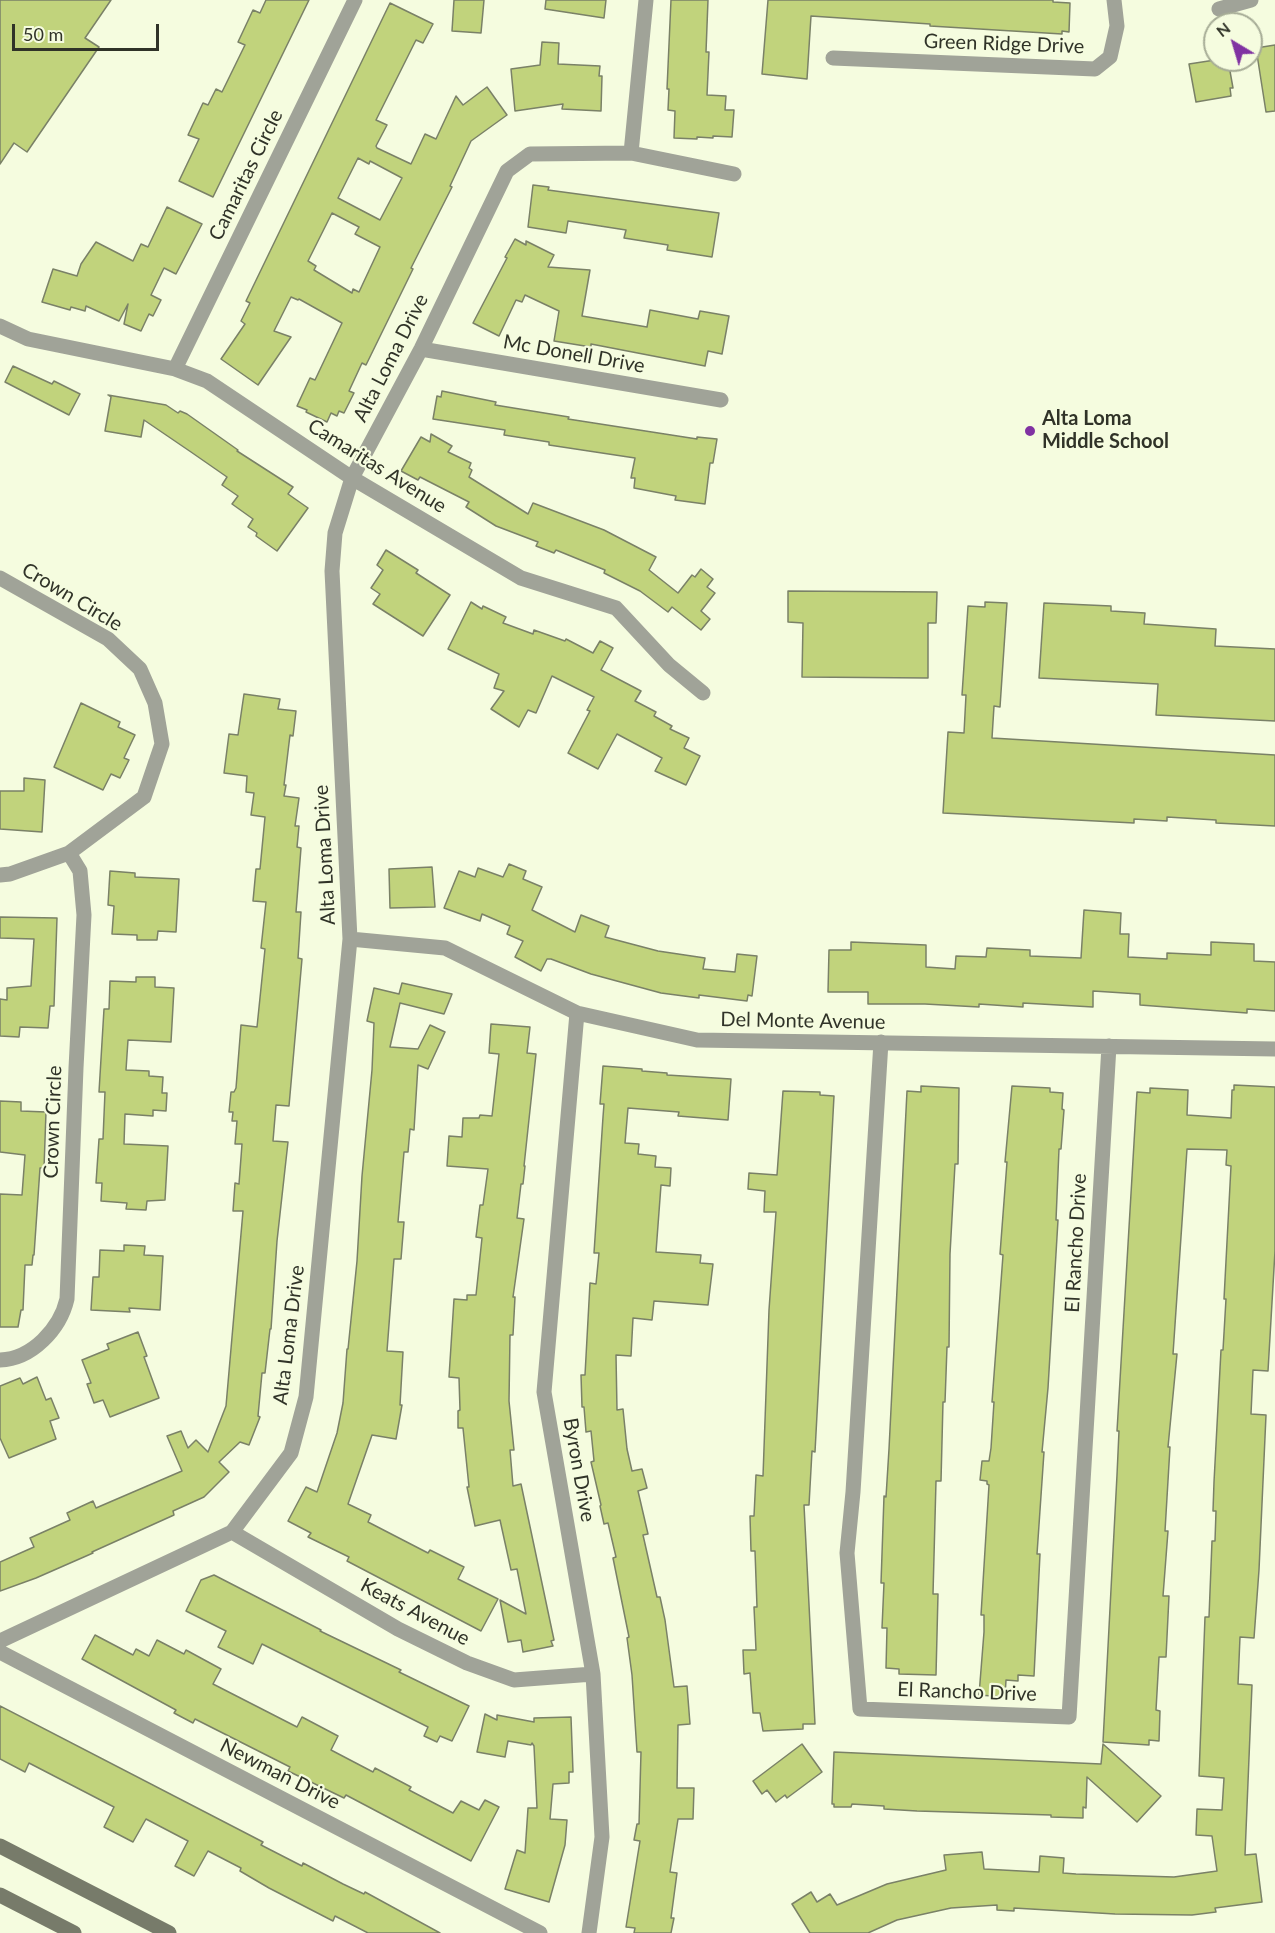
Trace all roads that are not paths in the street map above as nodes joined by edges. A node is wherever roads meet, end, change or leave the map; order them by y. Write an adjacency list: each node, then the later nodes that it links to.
1 (355, 0): 11 (street, Camaritas Circle)
2 (646, 0): 7 (street)
3 (1114, 0): 6 (street, Green Ridge Drive)
4 (1251, 0): 5 (street)
5 (1219, 9)
6 (833, 58)
7 (631, 153): 8 (street, Alta Loma Drive); 10 (street, Alta Loma Drive)
8 (734, 174)
9 (0, 326): 11 (street, Camaritas Avenue)
10 (421, 349): 12 (street, Mc Donell Drive); 13 (street, Alta Loma Drive)
11 (175, 369): 13 (street, Camaritas Avenue)
12 (721, 400)
13 (352, 478): 15 (street, Camaritas Avenue); 18 (street, Alta Loma Drive)
14 (0, 578): 16 (street, Crown Circle)
15 (703, 693)
16 (69, 852): 17 (street, Crown Circle); 23 (street, Crown Circle)
17 (0, 875)
18 (350, 939): 19 (street, Del Monte Avenue); 24 (street, Alta Loma Drive)
19 (577, 1013): 20 (street, Del Monte Avenue); 27 (street, Byron Drive)
20 (881, 1042): 21 (street, Del Monte Avenue); 21 (street, El Rancho Drive)
21 (1109, 1046): 22 (street, Del Monte Avenue)
22 (1275, 1049)
23 (0, 1360)
24 (232, 1533): 25 (street, Alta Loma Drive); 27 (street, Keats Avenue)
25 (0, 1641)
26 (0, 1653): 32 (street, Newman Drive)
27 (593, 1674): 33 (street, Byron Drive)
28 (0, 1846): 31 (main road)
29 (0, 1894): 30 (main road)
30 (74, 1933)
31 (170, 1933)
32 (540, 1933)
33 (589, 1933)

